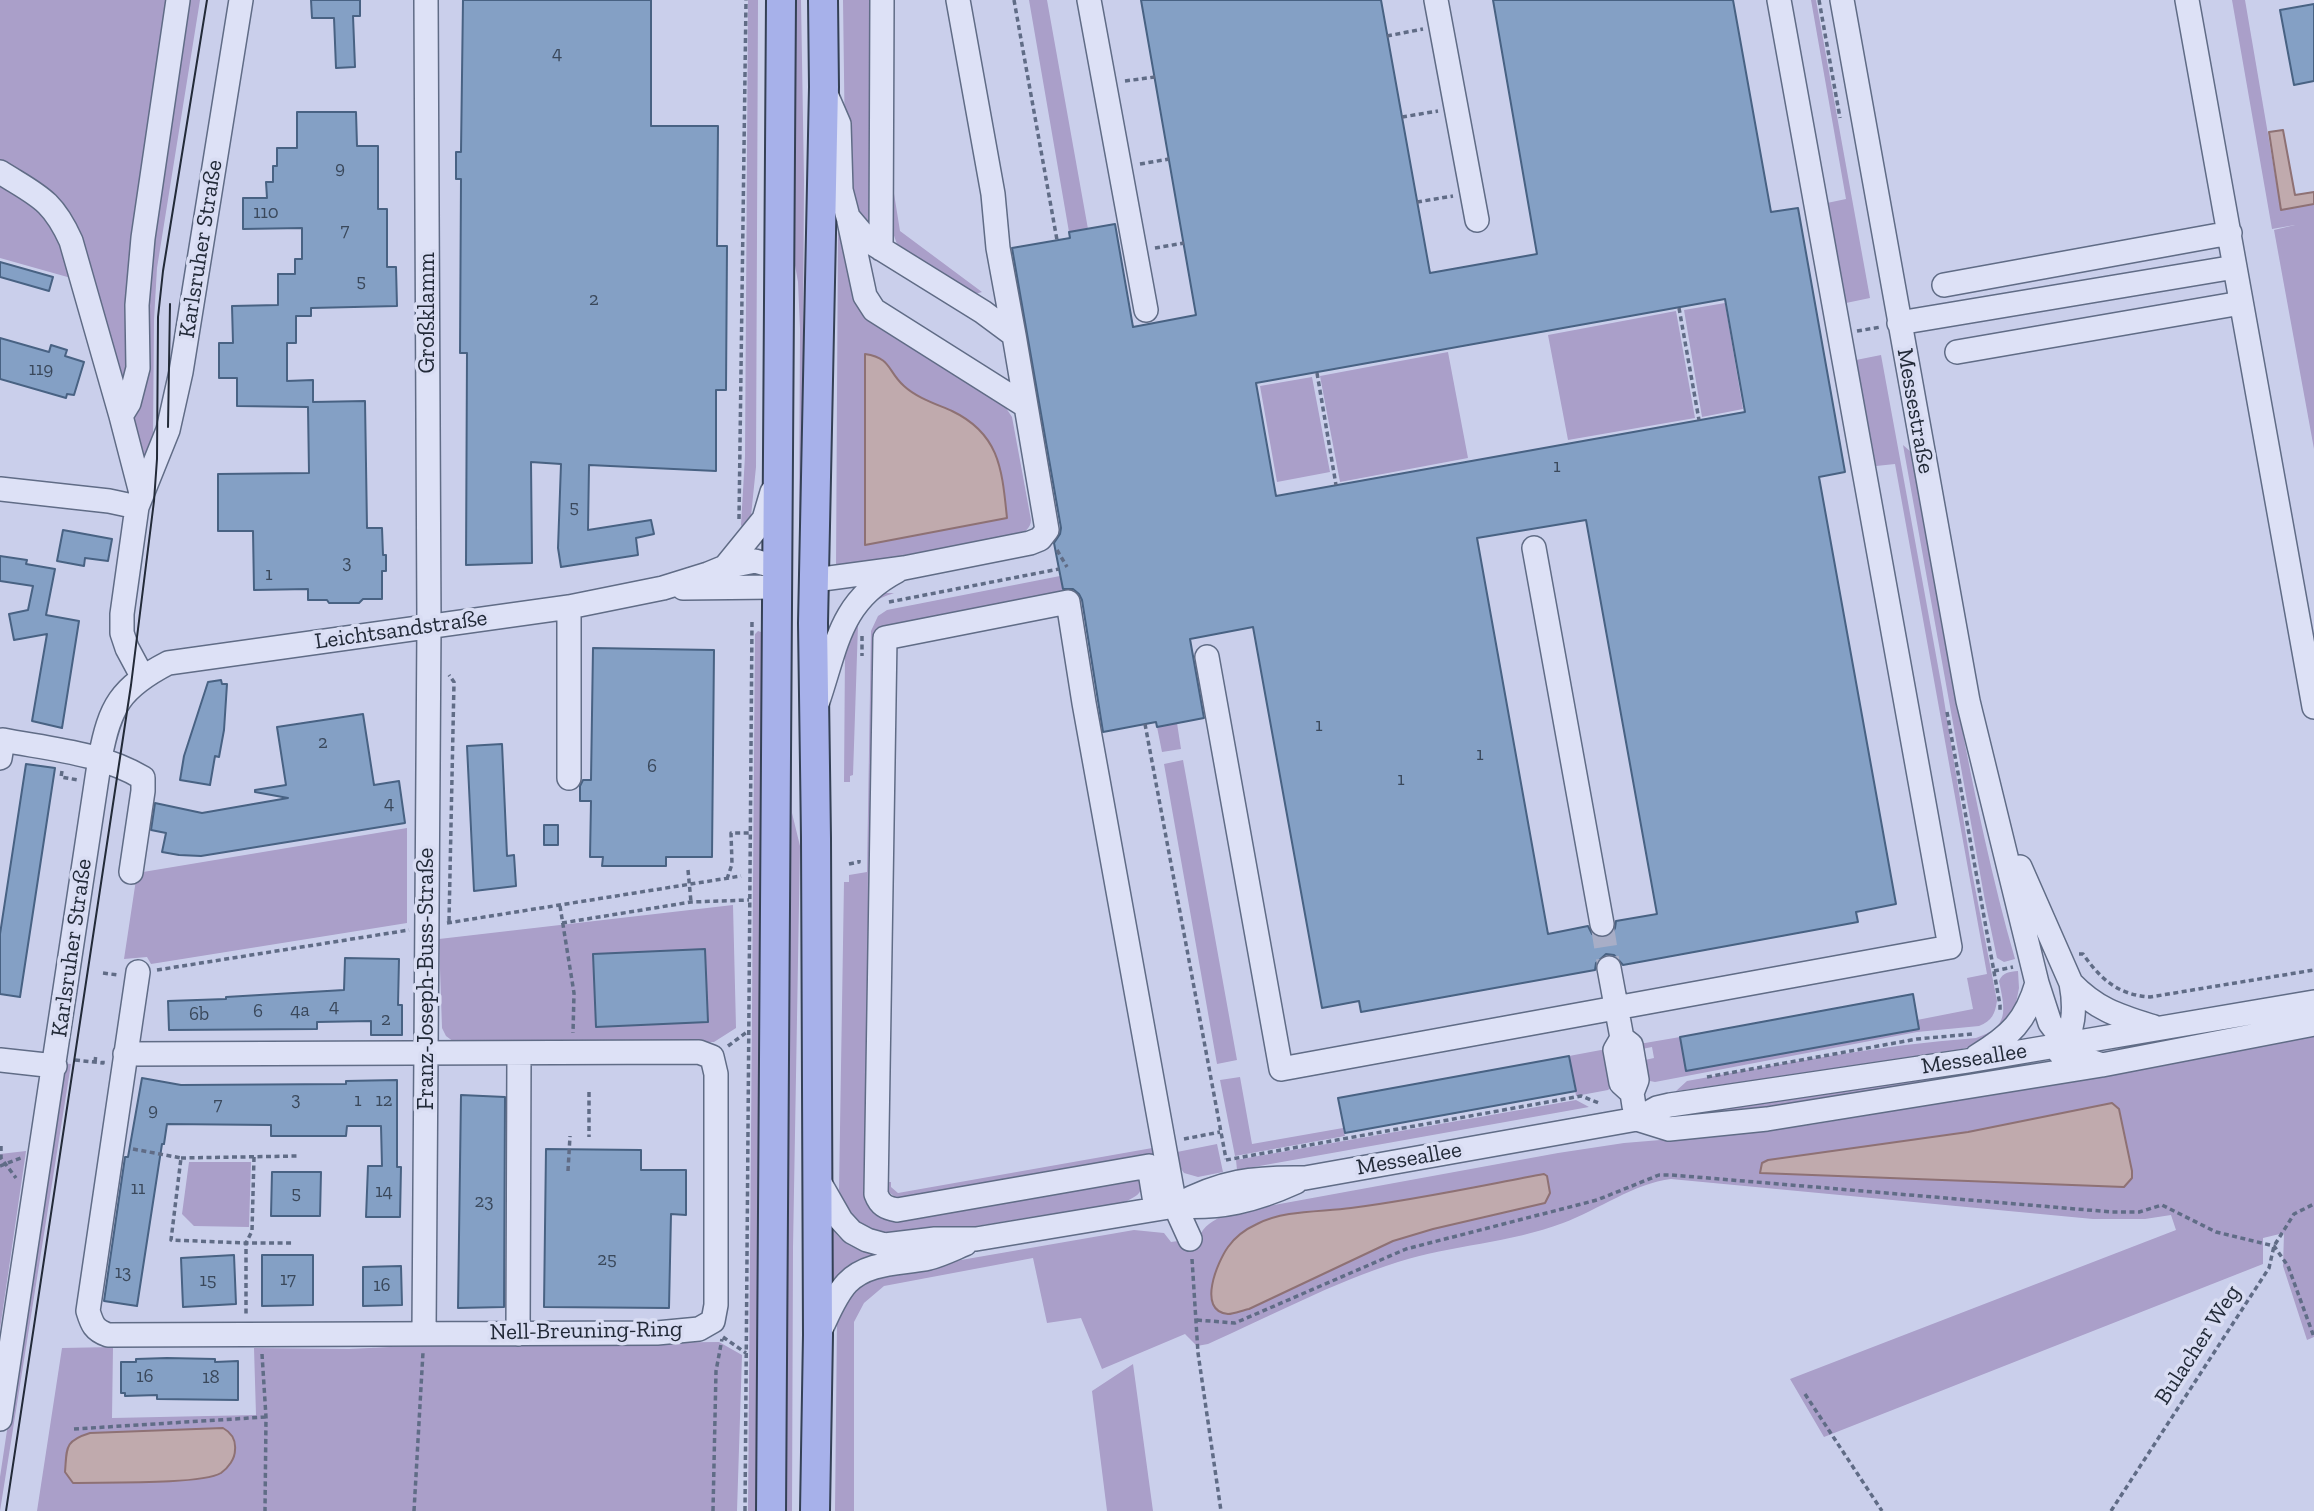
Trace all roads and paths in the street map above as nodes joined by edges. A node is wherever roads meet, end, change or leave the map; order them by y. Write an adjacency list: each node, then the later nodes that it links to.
1 (178, 0): 44 (street)
2 (241, 0): 49 (street, Karlsruher Straße)
3 (426, 0): 58 (street, Großklamm)
4 (746, 0): 51 (path)
5 (781, 0): 46 (main road)
6 (823, 0): 19 (main road)
7 (882, 0): 32 (street)
8 (958, 0): 40 (street)
9 (1014, 0): 30 (path)
10 (1089, 0): 18 (street)
11 (1436, 0): 15 (street)
12 (1779, 0): 88 (street)
13 (1842, 0): 39 (street, Messestraße)
14 (2187, 0): 29 (street)
15 (1440, 26): 16 (path); 20 (street)
16 (1387, 36)
17 (1154, 77): 18 (path)
18 (1105, 83): 23 (street)
19 (824, 87): 27 (street); 55 (main road)
20 (1456, 108): 21 (path); 25 (street)
21 (1402, 117)
22 (1169, 159): 23 (path)
23 (1120, 167): 33 (street)
24 (0, 172): 44 (street, Karlsruher Straße)
25 (1471, 192): 26 (path); 28 (street)
26 (1417, 202)
27 (848, 217): 32 (street); 43 (street)
28 (1477, 220)
29 (2230, 233): 34 (street); 35 (street)
30 (1057, 240)
31 (1184, 243): 33 (path)
32 (881, 249): 40 (street)
33 (1135, 252): 38 (street)
34 (2235, 267): 36 (street); 39 (street)
35 (1944, 285)
36 (2241, 303): 41 (street); 62 (street)
37 (1679, 308): 45 (path)
38 (1146, 310)
39 (1906, 322): 68 (street, Messestraße)
40 (1014, 335): 43 (street)
41 (1957, 352)
42 (1317, 373): 47 (path)
43 (1026, 405): 54 (street)
44 (121, 416): 49 (street, Karlsruher Straße)
45 (1699, 420)
46 (778, 472): 50 (main road); 51 (street, Leichtsandstraße)
47 (1336, 485)
48 (0, 489): 49 (street)
49 (139, 500): 61 (street, Karlsruher Straße)
50 (777, 530): 55 (main road); 55 (main road)
51 (746, 541): 53 (street, Leichtsandstraße)
52 (1534, 548): 78 (street)
53 (724, 567): 55 (street, Leichtsandstraße); 56 (street, Leichtsandstraße)
54 (904, 568): 55 (street); 63 (street)
55 (783, 581): 56 (street, Leichtsandstraße); 63 (main road); 69 (path); 142 (main road)
56 (663, 588): 57 (street, Leichtsandstraße)
57 (569, 607): 58 (street, Leichtsandstraße); 67 (street)
58 (429, 626): 61 (street, Leichtsandstraße); 79 (street, Franz-Joseph-Buss-Straße)
59 (1207, 656): 88 (street)
60 (446, 671): 79 (path)
61 (142, 676): 66 (street, Karlsruher Straße)
62 (2314, 706)
63 (814, 714): 115 (main road)
64 (1145, 724): 105 (path)
65 (1, 746): 66 (street)
66 (100, 758): 71 (street); 101 (street, Karlsruher Straße)
67 (569, 778)
68 (1998, 820): 80 (street, Messestraße); 85 (street, Messestraße)
69 (749, 833): 73 (path); 74 (path)
70 (688, 870): 75 (path, bridge)
71 (131, 872)
72 (741, 876): 73 (path)
73 (727, 879): 76 (path)
74 (749, 900): 75 (path); 133 (path)
75 (691, 902): 77 (path)
76 (560, 906): 77 (path); 79 (path)
77 (562, 923): 92 (path)
78 (1602, 924)
79 (438, 925): 84 (path); 95 (street, Franz-Joseph-Buss-Straße)
80 (2059, 958): 83 (path); 86 (street, Messestraße)
81 (1609, 968): 88 (street)
82 (1994, 971): 85 (path)
83 (2314, 971)
84 (138, 972): 94 (street, Nell-Breuning-Ring)
85 (2034, 972): 91 (street, Messestraße); 98 (street)
86 (2071, 983): 90 (street); 91 (street, Messestraße)
87 (2314, 1002): 90 (street, Messeallee)
88 (1616, 1008): 104 (street)
89 (2314, 1024): 100 (street, Messeallee)
90 (2157, 1028): 91 (street, Messeallee)
91 (2066, 1044): 98 (street, Messeallee); 100 (street); 102 (street)
92 (572, 1053): 96 (street, Nell-Breuning-Ring); 127 (street, Nell-Breuning-Ring)
93 (96, 1054): 99 (path)
94 (125, 1054): 95 (street, Nell-Breuning-Ring); 108 (street, Nell-Breuning-Ring)
95 (427, 1054): 96 (street, Nell-Breuning-Ring); 128 (street, Franz-Joseph-Buss-Straße)
96 (519, 1054): 130 (street)
97 (0, 1060): 101 (street)
98 (1967, 1061): 104 (street, Messeallee)
99 (95, 1062)
100 (2102, 1065): 102 (street, Messeallee)
101 (55, 1066): 118 (street, Karlsruher Straße)
102 (2032, 1075): 104 (street, Messeallee)
103 (589, 1092): 107 (path)
104 (1637, 1119): 116 (street, Messeallee)
105 (1220, 1132): 109 (path); 117 (path)
106 (570, 1136): 114 (path)
107 (589, 1137)
108 (113, 1139): 113 (path); 129 (street, Nell-Breuning-Ring)
109 (1164, 1143): 120 (street); 120 (street)
110 (1, 1146): 118 (path)
111 (297, 1156): 112 (path)
112 (254, 1157): 113 (path); 124 (path)
113 (181, 1158): 124 (path)
114 (568, 1171)
115 (817, 1178): 121 (street, Messeallee); 131 (main road)
116 (1305, 1178): 117 (street, Messeallee); 120 (street, Messeallee)
117 (1230, 1182): 120 (street, Messeallee)
118 (36, 1189): 136 (street, Karlsruher Straße)
119 (2314, 1204): 125 (path, Bulacher Weg)
120 (1165, 1208): 121 (street, Messeallee); 122 (street)
121 (976, 1240): 131 (street, Messeallee)
122 (1190, 1240): 126 (path)
123 (294, 1242): 124 (path)
124 (246, 1243): 129 (path)
125 (2274, 1246): 126 (path); 132 (path); 146 (path, Bulacher Weg)
126 (1197, 1320): 144 (path)
127 (715, 1331): 130 (street, Nell-Breuning-Ring); 133 (path); 140 (path)
128 (424, 1332): 129 (street, Nell-Breuning-Ring); 130 (street, Nell-Breuning-Ring); 139 (path)
129 (254, 1334): 135 (path)
130 (518, 1334)
131 (818, 1335): 143 (main road)
132 (2314, 1337)
133 (746, 1353): 141 (path)
134 (1805, 1394): 145 (path)
135 (266, 1417): 137 (path); 138 (path)
136 (0, 1419)
137 (74, 1429)
138 (265, 1511)
139 (414, 1511)
140 (713, 1511)
141 (745, 1511)
142 (771, 1511)
143 (816, 1511)
144 (1221, 1511)
145 (1882, 1511)
146 (2111, 1511)

